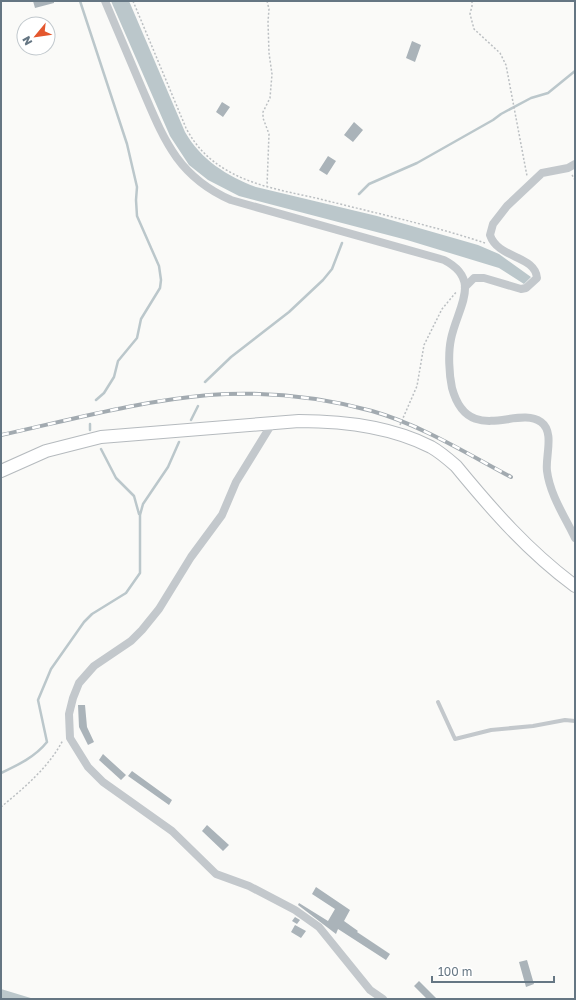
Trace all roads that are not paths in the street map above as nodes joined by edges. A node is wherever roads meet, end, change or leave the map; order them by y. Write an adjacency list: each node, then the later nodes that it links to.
1 (105, 1): 3 (street)
2 (575, 164): 3 (street)
3 (465, 287): 6 (street)
4 (273, 422): 5 (main road); 7 (main road); 10 (street)
5 (1, 471)
6 (575, 538)
7 (575, 586)
8 (438, 702): 9 (lane)
9 (575, 721)
10 (383, 999)

